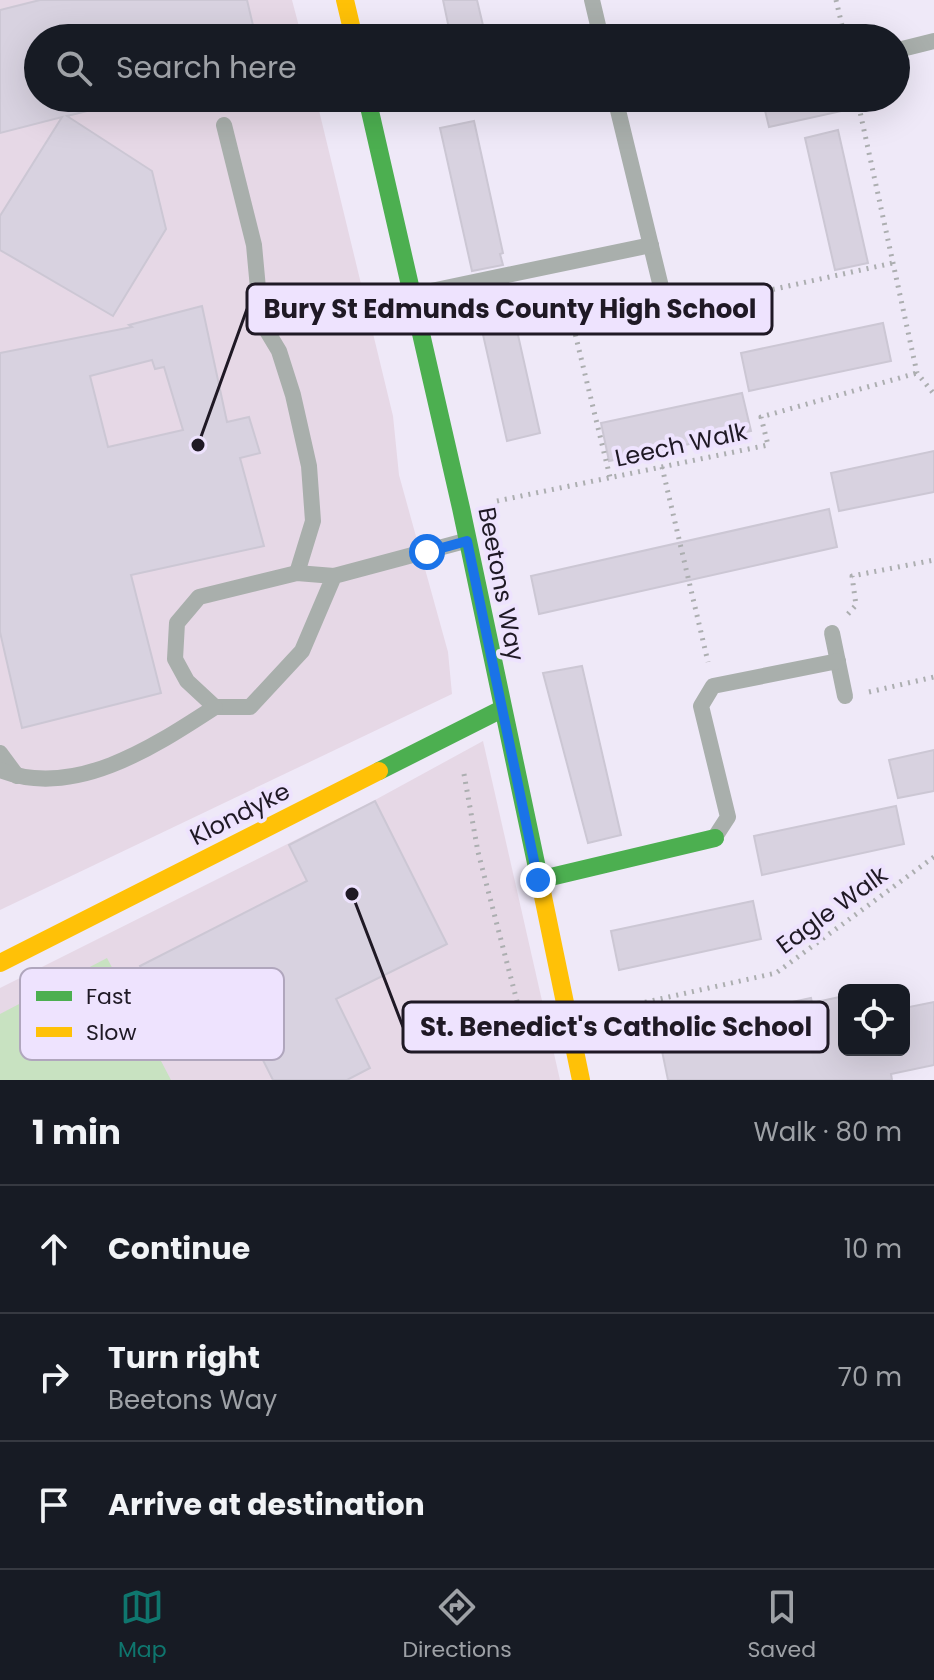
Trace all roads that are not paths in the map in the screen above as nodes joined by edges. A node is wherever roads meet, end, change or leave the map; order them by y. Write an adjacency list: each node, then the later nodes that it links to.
1 (345, 0): 3 (street)
2 (592, 0): 4 (lane)
3 (351, 24)
4 (598, 24)
5 (934, 41): 6 (lane)
6 (910, 47)
7 (370, 112): 12 (street, Beetons Way)
8 (618, 112): 10 (lane)
9 (224, 125): 14 (lane)
10 (651, 245): 11 (lane); 12 (lane)
11 (662, 291)
12 (411, 295): 13 (street, Beetons Way)
13 (467, 541): 15 (lane); 20 (street, Beetons Way)
14 (297, 573): 15 (lane); 19 (lane)
15 (334, 576): 19 (lane)
16 (832, 633): 17 (lane)
17 (838, 661): 18 (lane); 24 (lane)
18 (845, 696)
19 (215, 707): 23 (lane)
20 (502, 709): 25 (street, Beetons Way); 26 (street, Klondyke)
21 (0, 753): 23 (lane)
22 (0, 770): 23 (lane)
23 (18, 777)
24 (715, 838): 25 (street)
25 (538, 880): 27 (street, Beetons Way)
26 (0, 963)
27 (581, 1080)

